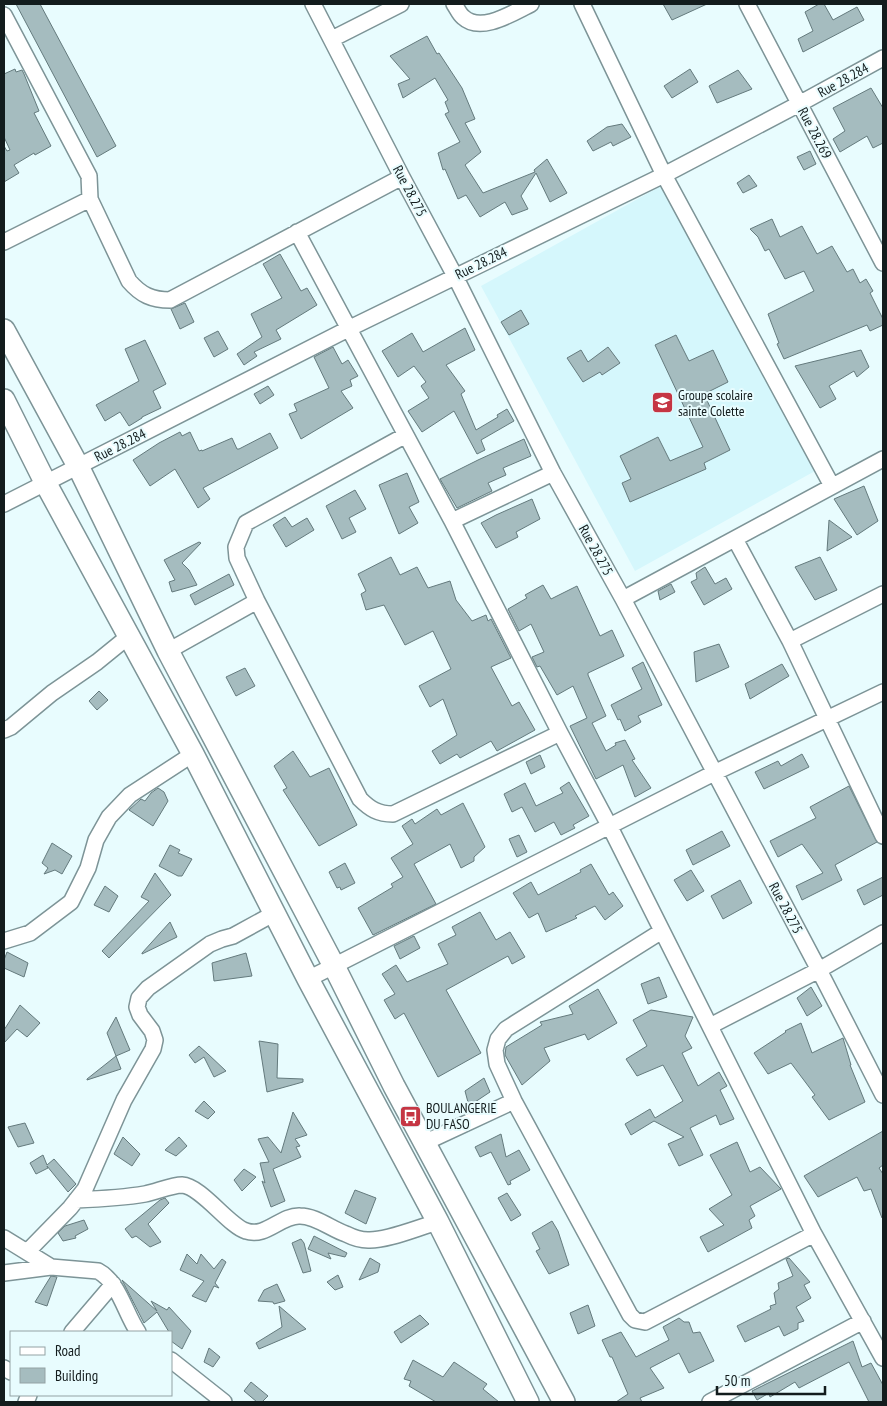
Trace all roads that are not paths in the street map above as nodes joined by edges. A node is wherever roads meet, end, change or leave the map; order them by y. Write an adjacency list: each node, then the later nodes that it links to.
1 (313, 4): 8 (street, Rue 28.275)
2 (401, 4): 8 (street)
3 (454, 4): 4 (street)
4 (531, 4)
5 (582, 4): 11 (street)
6 (747, 4): 10 (street, Rue 28.269)
7 (4, 15): 13 (street)
8 (332, 39): 12 (street, Rue 28.275)
9 (883, 58): 10 (street, Rue 28.284)
10 (799, 104): 11 (street, Rue 28.284); 16 (street, Rue 28.269)
11 (664, 175): 17 (street, Rue 28.284); 26 (street)
12 (402, 177): 14 (street); 17 (street, Rue 28.275)
13 (90, 199): 14 (street); 15 (street)
14 (297, 232): 18 (street)
15 (4, 242)
16 (883, 263)
17 (455, 276): 18 (street, Rue 28.284); 24 (street, Rue 28.275)
18 (350, 328): 21 (street); 23 (street, Rue 28.284)
19 (4, 330): 23 (main road)
20 (4, 400): 25 (main road)
21 (406, 435): 28 (street); 32 (street)
22 (883, 459): 26 (street)
23 (78, 466): 25 (street, Rue 28.284); 35 (main road)
24 (553, 472): 28 (street); 31 (street, Rue 28.275)
25 (45, 482): 27 (street, Rue 28.284); 33 (main road)
26 (832, 486): 29 (street)
27 (4, 504)
28 (452, 521): 39 (street)
29 (735, 539): 31 (street); 34 (street)
30 (883, 594): 34 (street)
31 (623, 599): 41 (street, Rue 28.275)
32 (256, 601): 35 (street); 39 (street)
33 (129, 636): 38 (street); 40 (main road)
34 (790, 641): 37 (street)
35 (168, 651): 48 (main road)
36 (883, 692): 37 (street)
37 (826, 720): 41 (street); 43 (street)
38 (4, 730)
39 (560, 733): 42 (street)
40 (192, 754): 44 (main road); 47 (street)
41 (714, 773): 42 (street); 49 (street, Rue 28.275)
42 (610, 827): 45 (street); 48 (street)
43 (883, 836)
44 (275, 913): 50 (main road); 55 (street)
45 (662, 931): 51 (street); 53 (street)
46 (883, 933): 49 (street)
47 (4, 941)
48 (334, 966): 50 (street); 54 (main road)
49 (819, 970): 51 (street); 52 (street, Rue 28.275)
50 (308, 979): 56 (main road)
51 (710, 1026): 57 (street)
52 (883, 1095)
53 (514, 1101): 54 (street); 57 (street)
54 (426, 1142): 71 (main road)
55 (76, 1200): 56 (street); 59 (street)
56 (438, 1222): 69 (main road)
57 (814, 1234): 63 (street)
58 (4, 1238): 59 (street)
59 (27, 1252): 60 (street)
60 (51, 1267): 61 (street); 62 (street)
61 (4, 1273)
62 (113, 1284): 64 (street); 65 (street)
63 (863, 1322): 66 (street); 68 (street)
64 (73, 1331)
65 (137, 1331)
66 (883, 1358)
67 (172, 1361): 70 (street)
68 (727, 1399): 72 (street)
69 (522, 1400)
70 (224, 1402)
71 (564, 1402)
72 (710, 1402)

